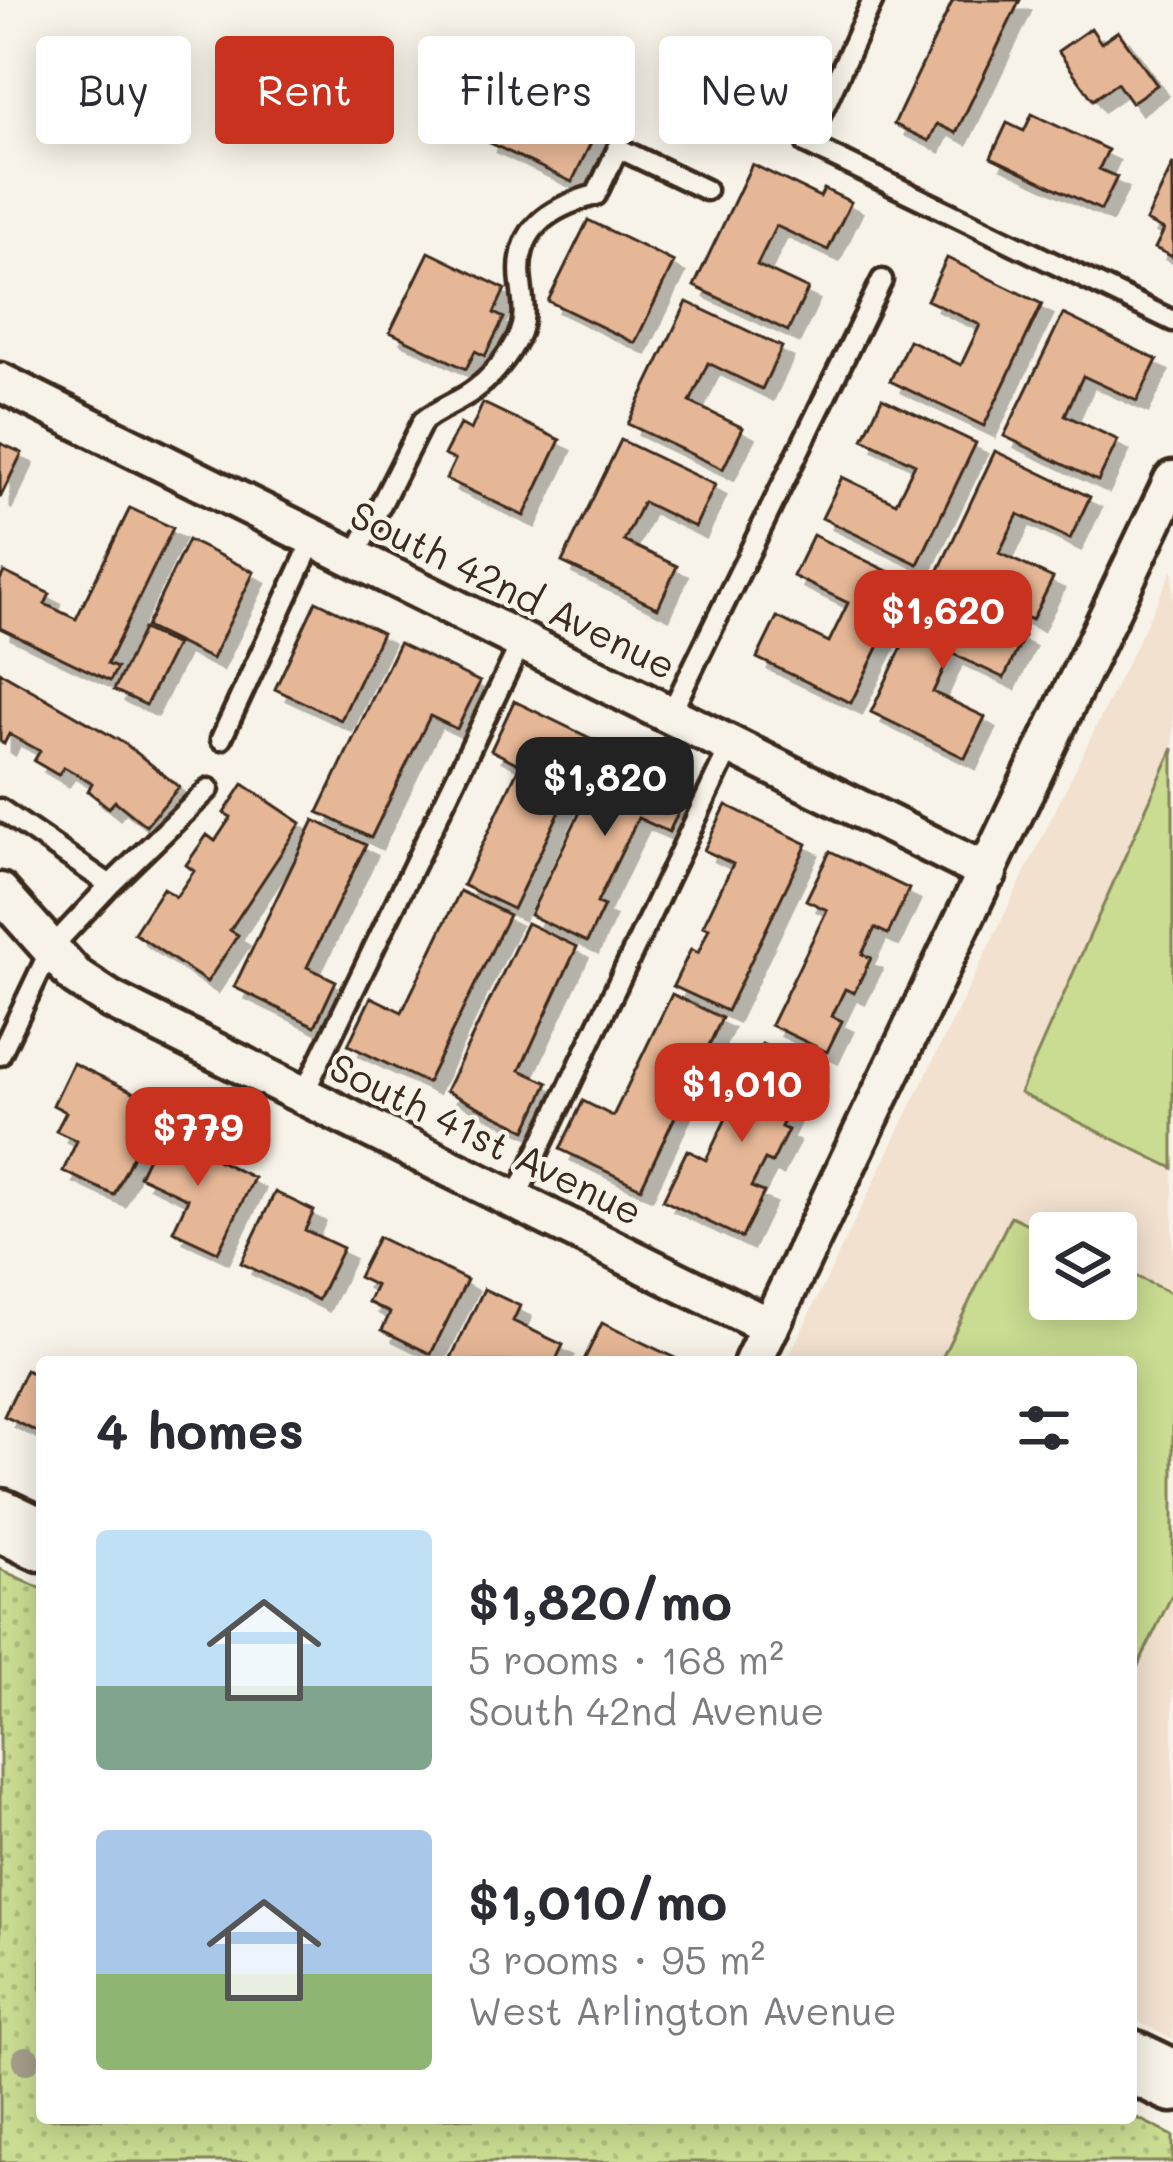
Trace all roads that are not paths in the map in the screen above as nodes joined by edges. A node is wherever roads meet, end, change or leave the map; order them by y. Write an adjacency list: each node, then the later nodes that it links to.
1 (873, 0): 4 (lane)
2 (706, 190): 8 (lane)
3 (882, 280): 10 (lane)
4 (1173, 321)
5 (0, 382): 7 (street, South 42nd Avenue)
6 (1173, 480): 15 (street)
7 (314, 538): 8 (street, South 42nd Avenue); 11 (lane)
8 (354, 558): 9 (street, South 42nd Avenue)
9 (522, 641): 10 (street, South 42nd Avenue); 20 (lane)
10 (670, 715): 12 (street, South 42nd Avenue)
11 (221, 739)
12 (731, 746): 15 (street, South 42nd Avenue); 21 (lane)
13 (209, 789): 16 (lane)
14 (0, 809): 16 (lane)
15 (988, 873): 22 (street)
16 (110, 885): 18 (lane)
17 (0, 892): 18 (street, South 41st Avenue)
18 (51, 948): 19 (lane); 20 (street, South 41st Avenue)
19 (0, 1055)
20 (303, 1095): 21 (street, South 41st Avenue)
21 (515, 1200): 22 (street, South 41st Avenue)
22 (770, 1327): 23 (street)
23 (756, 1356)
24 (0, 1520): 25 (main road)
25 (36, 1537)
26 (1137, 2064): 27 (main road)
27 (1173, 2081)

